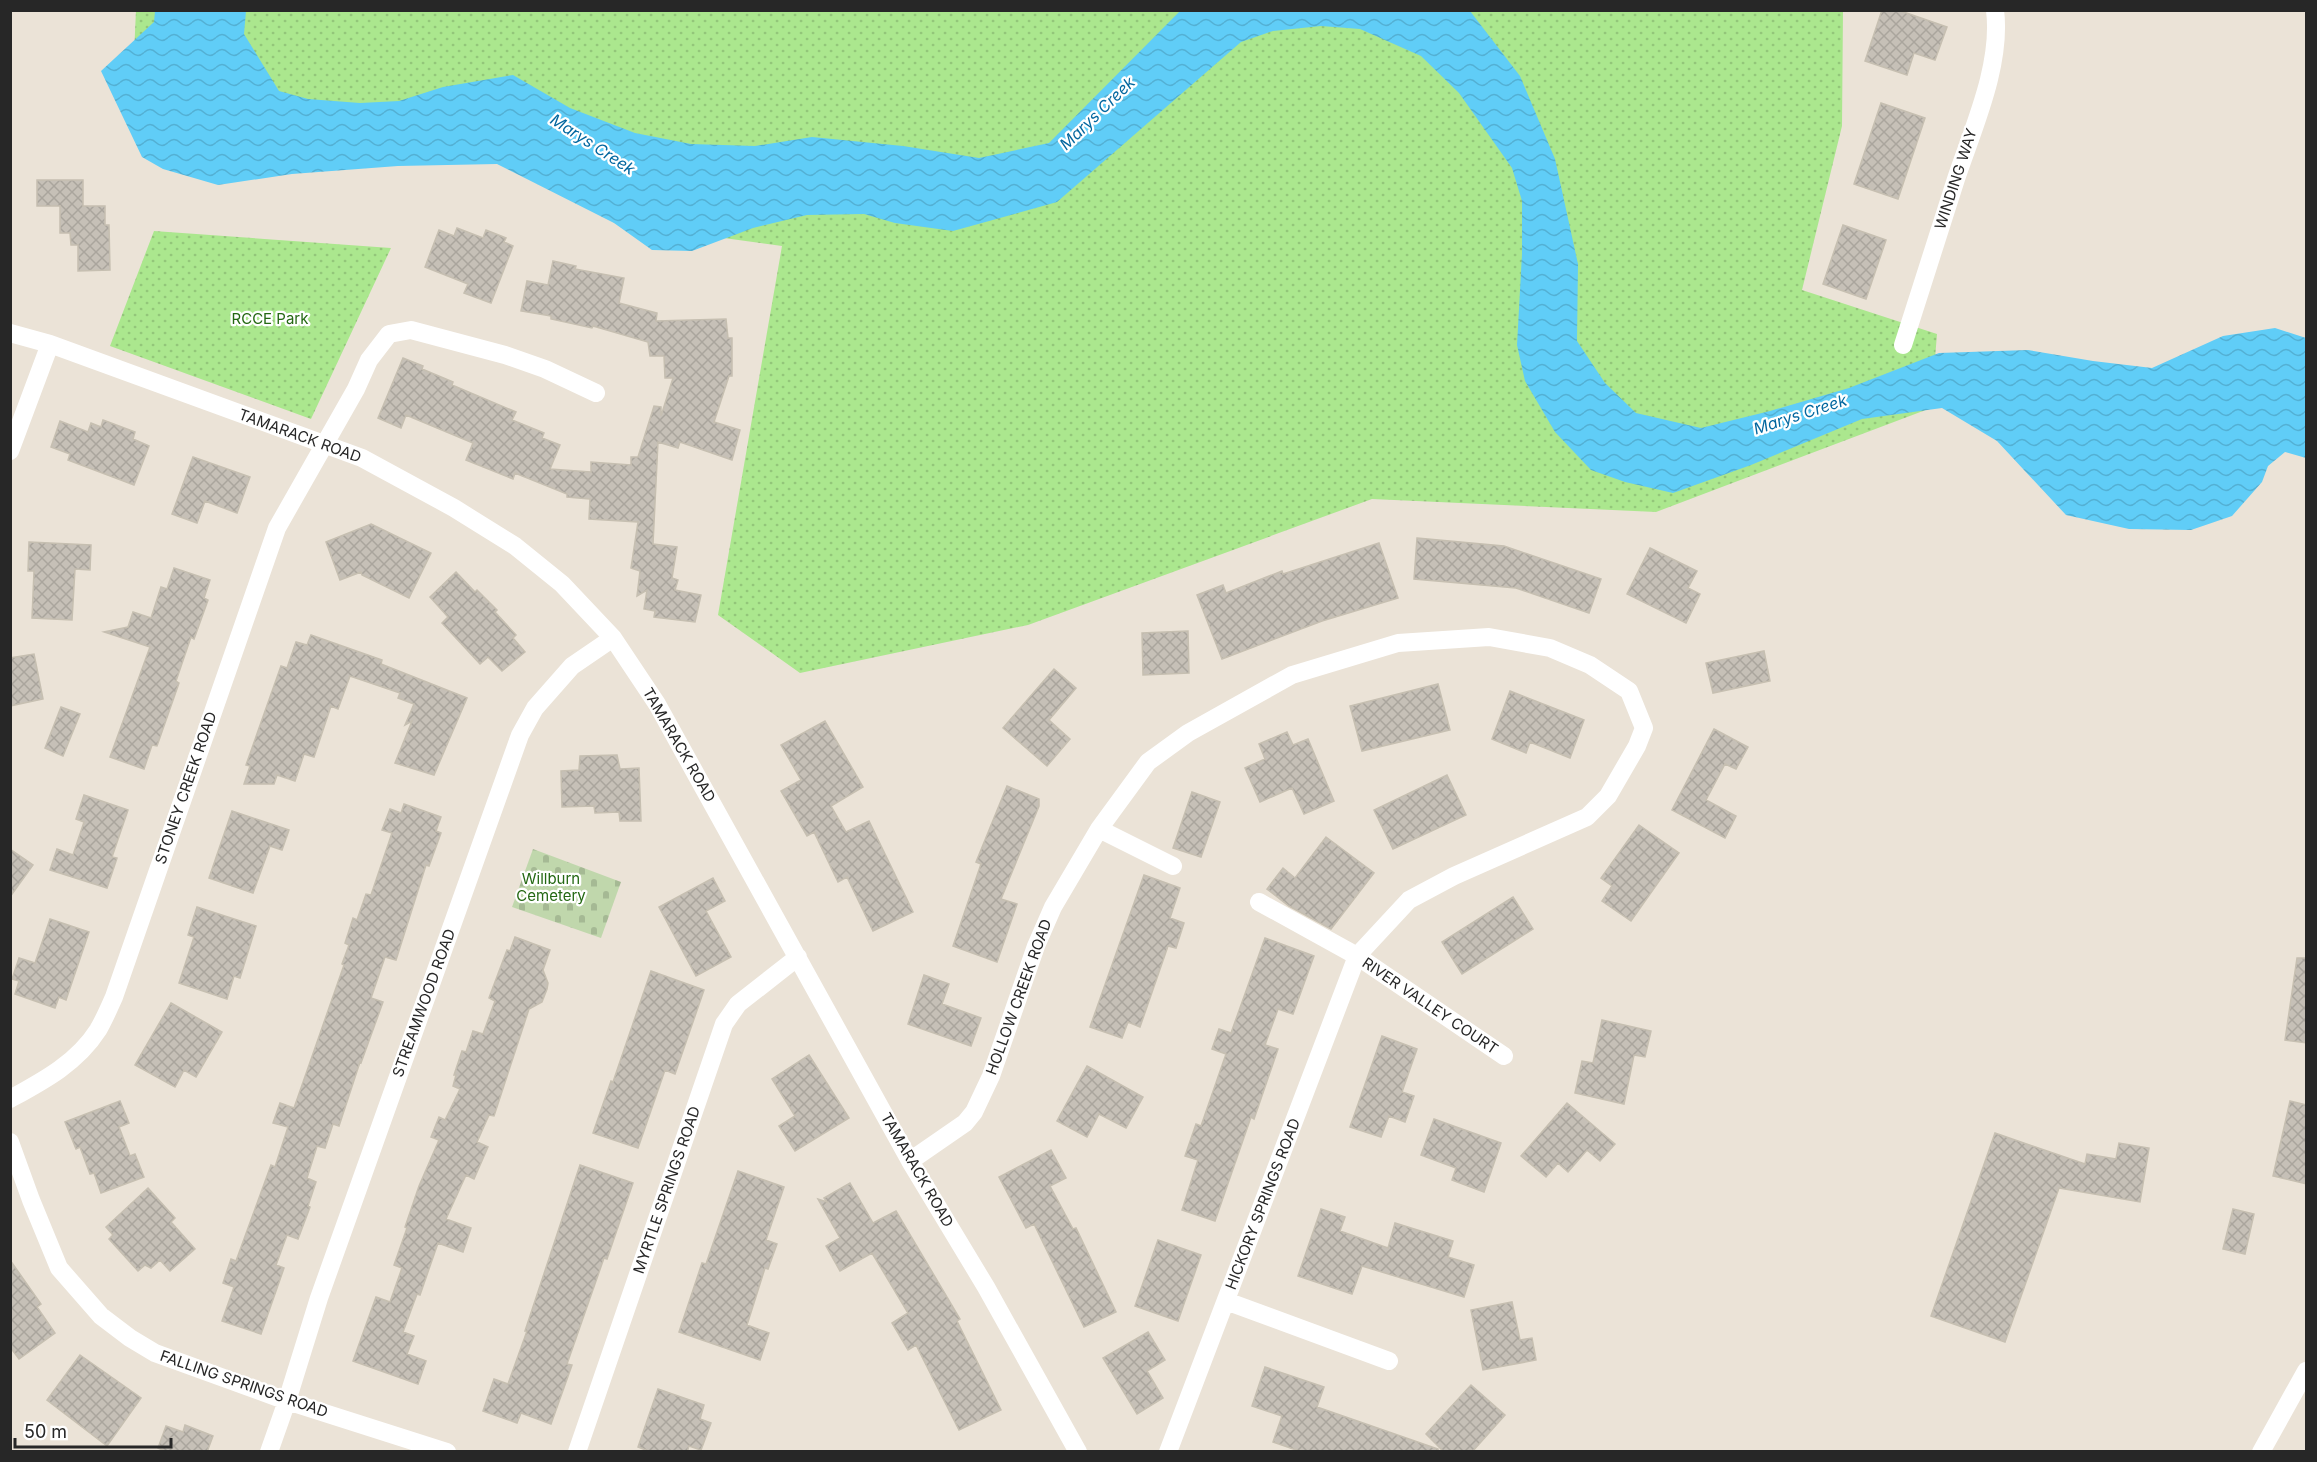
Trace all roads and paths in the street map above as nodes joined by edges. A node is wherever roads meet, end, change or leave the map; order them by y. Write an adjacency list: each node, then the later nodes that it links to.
1 (1995, 10): 4 (street, WINDING WAY)
2 (10, 333): 3 (street, TAMARACK ROAD)
3 (50, 344): 6 (street, TAMARACK ROAD); 7 (street)
4 (1903, 345)
5 (596, 393): 6 (street, STONEY CREEK ROAD)
6 (323, 444): 8 (street, TAMARACK ROAD); 16 (street, STONEY CREEK ROAD)
7 (10, 451)
8 (613, 638): 14 (street, TAMARACK ROAD); 22 (street, STREAMWOOD ROAD)
9 (1638, 713): 10 (street, HOLLOW CREEK ROAD); 13 (street, HICKORY SPRINGS ROAD)
10 (1099, 829): 11 (street); 18 (street, HOLLOW CREEK ROAD)
11 (1173, 866)
12 (1259, 902): 13 (street)
13 (1357, 956): 15 (street, RIVER VALLEY COURT); 19 (street, HICKORY SPRINGS ROAD)
14 (798, 957): 18 (street, TAMARACK ROAD); 25 (street, MYRTLE SPRINGS ROAD)
15 (1504, 1056)
16 (10, 1099)
17 (10, 1142): 22 (street, FALLING SPRINGS ROAD)
18 (910, 1161): 26 (street, TAMARACK ROAD)
19 (1226, 1301): 20 (street); 27 (street, HICKORY SPRINGS ROAD)
20 (1389, 1361)
21 (2307, 1371): 28 (street)
22 (287, 1401): 23 (street, STREAMWOOD ROAD); 24 (street, FALLING SPRINGS ROAD)
23 (268, 1452)
24 (447, 1452)
25 (577, 1452)
26 (1078, 1452)
27 (1168, 1452)
28 (2260, 1452)

